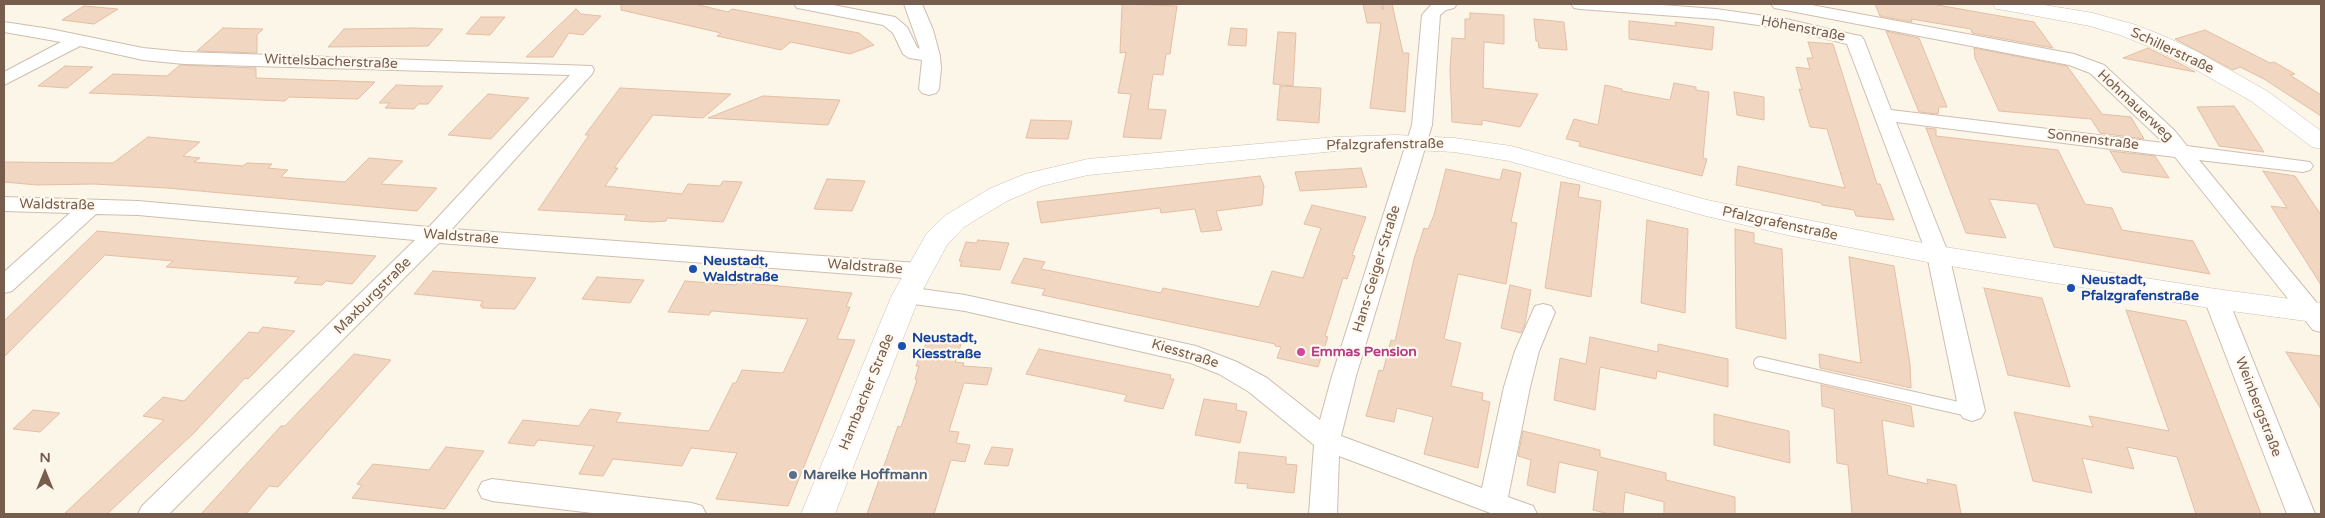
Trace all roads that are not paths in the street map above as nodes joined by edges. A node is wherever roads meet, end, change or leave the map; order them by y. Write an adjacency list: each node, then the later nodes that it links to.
1 (804, 4): 9 (street)
2 (913, 4): 9 (street)
3 (1448, 4): 15 (street)
4 (1580, 4): 13 (street, Höhenstraße)
5 (1780, 4): 16 (street, Hohmauerweg)
6 (2004, 4): 14 (street, Schillerstraße)
7 (4, 27): 8 (street, Wittelsbacherstraße)
8 (78, 40): 10 (street, Wittelsbacherstraße); 11 (street)
9 (931, 56): 12 (street)
10 (585, 70): 20 (street, Maxburgstraße)
11 (4, 80)
12 (929, 89)
13 (1883, 115): 16 (street, Sonnenstraße); 21 (street, Höhenstraße)
14 (2321, 142)
15 (1418, 143): 21 (street, Pfalzgrafenstraße); 22 (street, Pfalzgrafenstraße); 29 (street, Hans-Geiger-Straße)
16 (2182, 150): 17 (street, Sonnenstraße); 26 (street, Hohmauerweg)
17 (2303, 166)
18 (4, 204): 19 (street, Waldstraße)
19 (91, 206): 20 (street, Waldstraße); 23 (street)
20 (434, 235): 22 (street, Waldstraße); 32 (street, Maxburgstraße)
21 (1938, 254): 24 (street, Pfalzgrafenstraße); 28 (street)
22 (912, 283): 29 (street, Kiesstraße); 34 (street, Hambacher Straße)
23 (4, 285)
24 (2216, 299): 26 (street, Pfalzgrafenstraße); 37 (street, Weinbergstraße)
25 (1543, 312): 31 (street)
26 (2317, 316)
27 (1760, 363): 28 (lane)
28 (1972, 411)
29 (1327, 441): 31 (street, Kiesstraße); 35 (street, Hans-Geiger-Straße)
30 (492, 490): 33 (street)
31 (1493, 502): 36 (street, Kiesstraße)
32 (152, 514)
33 (692, 514)
34 (818, 514)
35 (1322, 514)
36 (1522, 514)
37 (2301, 514)

